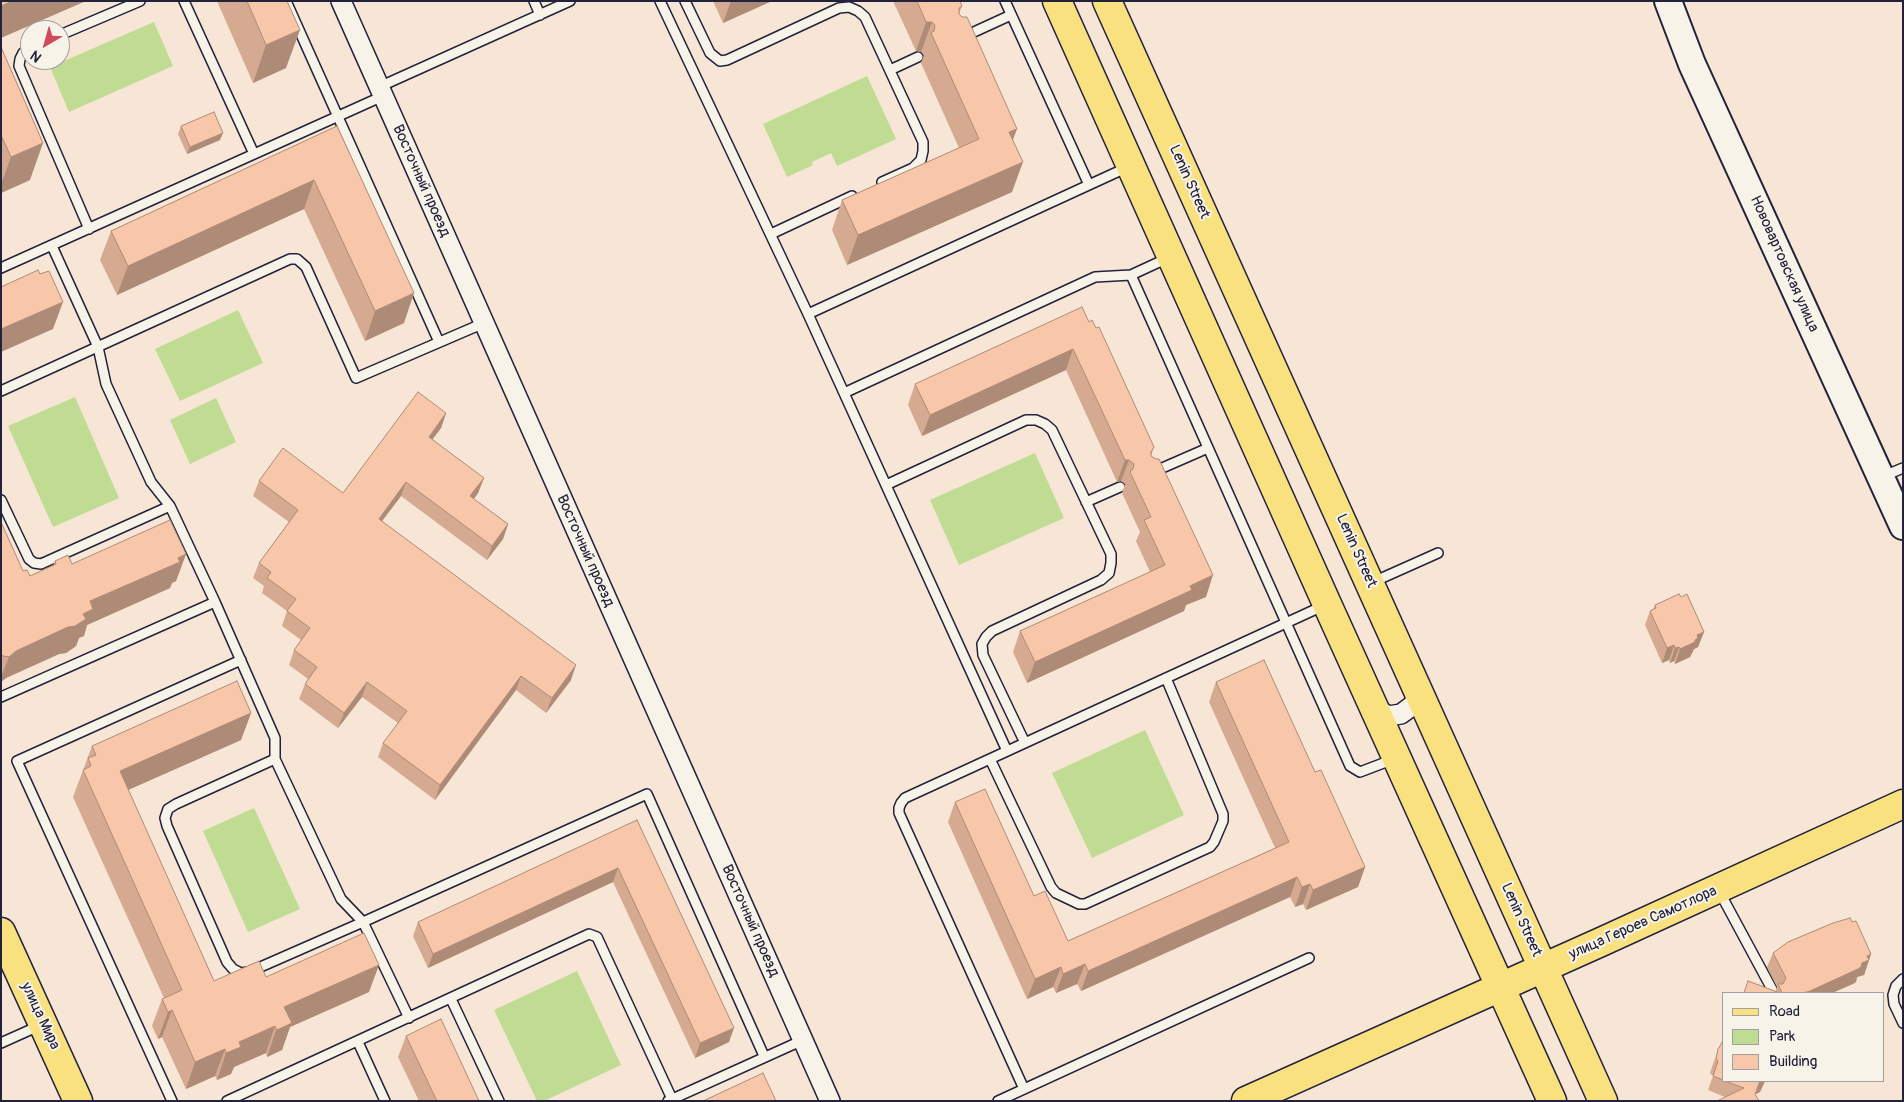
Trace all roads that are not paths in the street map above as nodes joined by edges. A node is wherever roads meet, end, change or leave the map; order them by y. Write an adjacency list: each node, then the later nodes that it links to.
1 (140, 1): 15 (lane)
2 (184, 1): 22 (lane)
3 (286, 1): 21 (lane)
4 (341, 1): 20 (street, Восточный проезд)
5 (534, 1): 13 (lane)
6 (570, 1): 13 (lane)
7 (660, 1): 28 (lane)
8 (685, 1): 19 (lane)
9 (1005, 1): 14 (lane)
10 (1057, 1): 23 (main road)
11 (1107, 1): 49 (main road, Lenin Street)
12 (1668, 1): 40 (main road, Нововартовская улица)
13 (540, 15): 20 (lane)
14 (1011, 15): 16 (lane); 25 (lane)
15 (70, 31)
16 (954, 41)
17 (918, 57): 19 (lane)
18 (21, 70): 27 (lane)
19 (890, 70): 24 (lane)
20 (381, 91): 21 (lane); 34 (street, Восточный проезд)
21 (338, 116): 22 (lane); 35 (lane)
22 (254, 154): 27 (lane)
23 (1131, 166): 25 (lane); 30 (main road)
24 (878, 185)
25 (1089, 185): 33 (lane)
26 (860, 193): 28 (lane)
27 (89, 229): 29 (lane)
28 (771, 234): 33 (lane)
29 (52, 246): 31 (lane); 36 (lane)
30 (1171, 257): 32 (lane); 51 (main road)
31 (2, 266)
32 (1131, 276): 38 (lane); 39 (lane)
33 (808, 314): 38 (lane)
34 (484, 324): 35 (lane); 76 (street, Восточный проезд)
35 (439, 342): 36 (lane)
36 (98, 347): 37 (lane); 46 (lane)
37 (1, 391)
38 (844, 393): 42 (lane)
39 (1208, 448): 41 (lane); 52 (lane)
40 (1892, 473): 47 (main road, Нововартовская улица)
41 (1149, 474)
42 (886, 485): 45 (lane); 59 (lane)
43 (1120, 487): 45 (lane)
44 (1, 500): 46 (lane)
45 (1086, 502): 58 (lane)
46 (170, 506): 50 (lane)
47 (1903, 526)
48 (1438, 552): 49 (lane)
49 (1370, 583): 55 (main road, Lenin Street)
50 (216, 602): 53 (lane); 56 (lane)
51 (1327, 604): 52 (lane); 57 (main road)
52 (1286, 623): 54 (lane); 60 (lane)
53 (241, 660): 61 (lane); 83 (lane)
54 (1166, 678): 58 (lane); 62 (lane)
55 (1418, 689): 57 (street); 68 (main road, Lenin Street)
56 (1, 697)
57 (1374, 708): 60 (main road)
58 (1024, 743): 59 (lane)
59 (1007, 751): 62 (lane)
60 (1396, 758): 70 (main road)
61 (275, 759): 65 (lane); 65 (lane)
62 (990, 759): 80 (lane)
63 (1903, 804): 64 (main road, улица Героев Самотлора)
64 (1718, 889): 68 (main road, улица Героев Самотлора); 71 (lane)
65 (363, 922): 73 (lane); 79 (lane)
66 (1, 932): 74 (main road, улица Мира)
67 (1309, 958): 80 (lane)
68 (1543, 968): 70 (main road, улица Героев Самотлора); 91 (main road, Lenin Street)
69 (1903, 979): 75 (lane)
70 (1500, 987): 89 (main road, улица Героев Самотлора); 90 (main road)
71 (1773, 992)
72 (451, 999): 73 (lane); 81 (lane); 86 (lane)
73 (409, 1018): 77 (lane)
74 (44, 1024): 78 (lane); 82 (main road, улица Мира)
75 (1903, 1024)
76 (803, 1040): 79 (lane); 87 (street, Восточный проезд)
77 (358, 1042): 84 (lane); 85 (lane)
78 (1, 1043)
79 (764, 1056): 81 (lane)
80 (1024, 1089): 88 (lane)
81 (670, 1100)
82 (78, 1101)
83 (172, 1101)
84 (227, 1101)
85 (385, 1101)
86 (499, 1101)
87 (830, 1101)
88 (998, 1101)
89 (1246, 1101)
90 (1552, 1101)
91 (1603, 1101)

